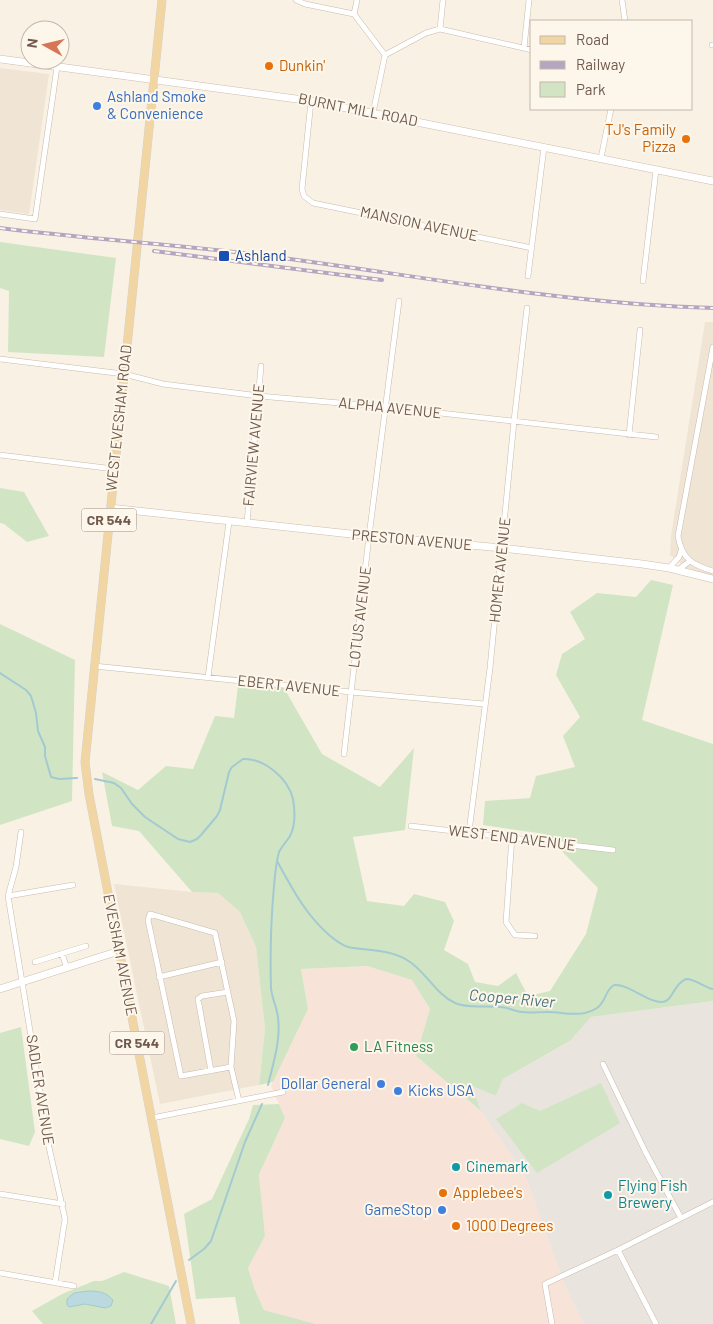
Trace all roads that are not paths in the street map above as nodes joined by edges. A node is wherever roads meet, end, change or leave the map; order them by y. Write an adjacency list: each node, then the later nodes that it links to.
1 (162, 0): 17 (main road, CR 544)
2 (296, 0): 7 (street)
3 (357, 0): 7 (street)
4 (443, 0): 9 (street)
5 (529, 0): 10 (street)
6 (622, 0): 8 (street)
7 (354, 14): 12 (street)
8 (625, 20)
9 (440, 29): 10 (street); 12 (street)
10 (524, 48): 11 (street)
11 (530, 50)
12 (385, 55): 20 (street)
13 (0, 58): 14 (street, BURNT MILL ROAD)
14 (20, 61)
15 (70, 69): 17 (street, BURNT MILL ROAD)
16 (57, 70): 25 (street)
17 (154, 79): 18 (street, BURNT MILL ROAD); 35 (main road, WEST EVESHAM ROAD / CR 544)
18 (311, 101): 20 (street, BURNT MILL ROAD); 26 (street, MANSION AVENUE)
19 (611, 110): 22 (street)
20 (373, 113): 21 (street, BURNT MILL ROAD)
21 (544, 146): 22 (street, BURNT MILL ROAD); 26 (street)
22 (602, 158): 23 (street, BURNT MILL ROAD)
23 (656, 170): 24 (street, BURNT MILL ROAD); 28 (street)
24 (713, 180)
25 (0, 214)
26 (532, 248): 27 (street)
27 (528, 276)
28 (643, 282)
29 (399, 301): 37 (street, LOTUS AVENUE)
30 (528, 308): 38 (street, HOMER AVENUE)
31 (640, 330): 39 (street)
32 (713, 347): 48 (street)
33 (0, 359): 35 (street, ALPHA AVENUE)
34 (262, 366): 36 (street, FAIRVIEW AVENUE)
35 (124, 374): 36 (street, ALPHA AVENUE); 42 (main road, WEST EVESHAM ROAD / CR 544)
36 (259, 396): 37 (street, ALPHA AVENUE); 45 (street, FAIRVIEW AVENUE)
37 (386, 407): 38 (street, ALPHA AVENUE); 46 (street, LOTUS AVENUE)
38 (514, 421): 39 (street, ALPHA AVENUE); 47 (street, HOMER AVENUE)
39 (629, 435): 40 (street, ALPHA AVENUE)
40 (656, 437)
41 (0, 455): 42 (street)
42 (114, 469): 43 (main road, WEST EVESHAM ROAD / CR 544)
43 (110, 508): 44 (street, PRESTON AVENUE); 54 (main road, WEST EVESHAM ROAD / CR 544)
44 (229, 522): 45 (street, PRESTON AVENUE); 55 (street, FAIRVIEW AVENUE)
45 (247, 523): 46 (street, PRESTON AVENUE)
46 (369, 536): 47 (street, PRESTON AVENUE); 56 (street, LOTUS AVENUE)
47 (502, 548): 50 (street, PRESTON AVENUE); 57 (street, HOMER AVENUE)
48 (681, 551): 49 (street); 50 (street)
49 (690, 561): 51 (street); 52 (street)
50 (669, 568): 51 (street, PRESTON AVENUE)
51 (678, 570): 53 (street, PRESTON AVENUE)
52 (713, 571)
53 (713, 579)
54 (94, 666): 55 (street, EBERT AVENUE); 59 (main road, WEST EVESHAM ROAD / CR 544)
55 (208, 677): 56 (street, EBERT AVENUE)
56 (351, 692): 57 (street, EBERT AVENUE); 58 (street, LOTUS AVENUE)
57 (484, 704): 62 (street, HOMER AVENUE)
58 (344, 754)
59 (88, 786): 69 (main road, EVESHAM AVENUE / CR 544)
60 (411, 826): 62 (street, WEST END AVENUE)
61 (22, 832): 66 (street)
62 (469, 832): 63 (street, WEST END AVENUE)
63 (512, 837): 64 (street, WEST END AVENUE); 67 (street)
64 (613, 850)
65 (73, 885): 66 (street)
66 (8, 896): 75 (street, SADLER AVENUE)
67 (535, 936)
68 (86, 946): 70 (street)
69 (119, 951): 73 (street); 83 (main road, EVESHAM AVENUE / CR 544)
70 (62, 954): 71 (street); 73 (street)
71 (35, 962)
72 (222, 962): 74 (street); 74 (street); 77 (street)
73 (67, 968): 75 (street)
74 (159, 977): 80 (street)
75 (22, 982): 76 (street); 86 (street, SADLER AVENUE)
76 (0, 989)
77 (228, 992): 79 (street); 80 (street)
78 (602, 1064): 87 (street)
79 (231, 1067): 80 (street); 82 (street)
80 (211, 1071)
81 (283, 1092): 82 (street)
82 (239, 1101): 83 (street)
83 (152, 1118): 92 (main road, EVESHAM AVENUE / CR 544)
84 (0, 1194): 86 (street)
85 (713, 1202): 87 (street)
86 (63, 1204): 90 (street, SADLER AVENUE)
87 (681, 1218): 88 (street)
88 (618, 1250): 93 (street); 94 (street)
89 (0, 1273): 90 (street)
90 (55, 1282): 91 (street)
91 (74, 1286)
92 (191, 1324)
93 (552, 1324)
94 (656, 1324)

